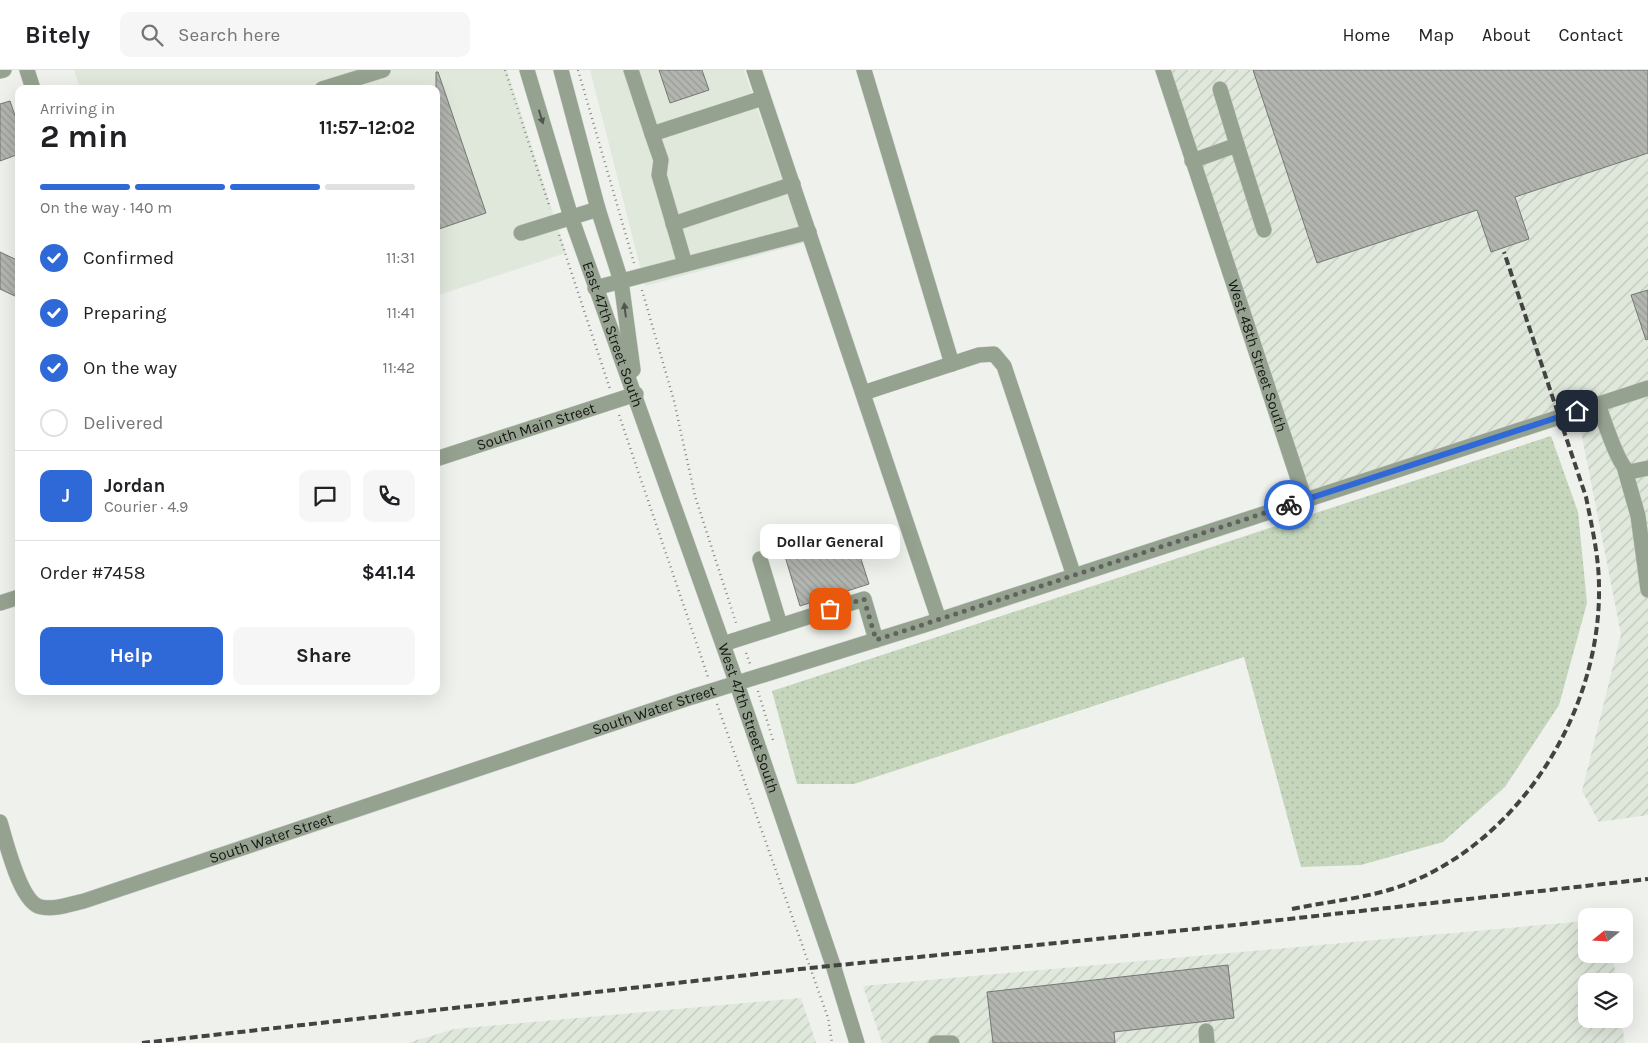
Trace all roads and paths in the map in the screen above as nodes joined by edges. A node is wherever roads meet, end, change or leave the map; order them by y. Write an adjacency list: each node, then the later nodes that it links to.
1 (4, 70): 12 (street)
2 (27, 70): 13 (street)
3 (383, 70): 14 (street)
4 (506, 70): 23 (path)
5 (527, 70): 22 (street, East 47th Street South, one-way to 22)
6 (561, 70): 21 (street, East 47th Street South)
7 (578, 70): 29 (path)
8 (631, 70): 17 (street)
9 (754, 70): 16 (street)
10 (864, 70): 32 (street)
11 (1163, 70): 19 (street, West 48th Street South)
12 (0, 71)
13 (32, 85)
14 (335, 85)
15 (1220, 89): 18 (street)
16 (763, 98): 17 (street); 20 (street)
17 (652, 134): 24 (street)
18 (1237, 145): 19 (street); 25 (street)
19 (1192, 161): 41 (street, West 48th Street South)
20 (793, 184): 24 (street); 26 (street)
21 (598, 209): 22 (street); 30 (street, East 47th Street South)
22 (572, 217): 23 (street); 31 (street, East 47th Street South)
23 (555, 222): 27 (street); 36 (path)
24 (673, 224): 28 (street)
25 (1264, 230)
26 (809, 232): 28 (street); 34 (street)
27 (521, 233)
28 (686, 264): 29 (street)
29 (638, 277): 30 (street); 49 (path)
30 (621, 281): 31 (street); 35 (street, East 47th Street South, one-way to 30)
31 (596, 288): 35 (street, East 47th Street South)
32 (952, 364): 34 (street); 43 (street)
33 (1648, 388): 37 (street, South Water Street)
34 (863, 393): 47 (street)
35 (636, 394): 36 (street, South Main Street); 51 (street, West 47th Street South)
36 (614, 401): 38 (street, South Main Street); 54 (path)
37 (1598, 404): 40 (street); 41 (street, South Water Street)
38 (440, 458)
39 (1648, 468): 40 (street)
40 (1626, 470): 44 (street)
41 (1305, 500): 43 (street, South Water Street)
42 (760, 559): 48 (street)
43 (1074, 576): 47 (street, South Water Street)
44 (1648, 590)
45 (15, 598): 46 (street)
46 (0, 603)
47 (939, 620): 50 (street, South Water Street)
48 (780, 625): 49 (street); 50 (street)
49 (741, 638): 51 (street); 52 (path)
50 (876, 640): 52 (street, South Water Street)
51 (723, 644): 53 (street, West 47th Street South)
52 (754, 679): 53 (street, South Water Street); 55 (path)
53 (737, 684): 54 (street, South Water Street); 58 (street, West 47th Street South)
54 (713, 691): 56 (street, South Water Street); 57 (path)
55 (774, 742)
56 (0, 822)
57 (832, 1043)
58 (857, 1043)
59 (936, 1043): 60 (street)
60 (952, 1043)

